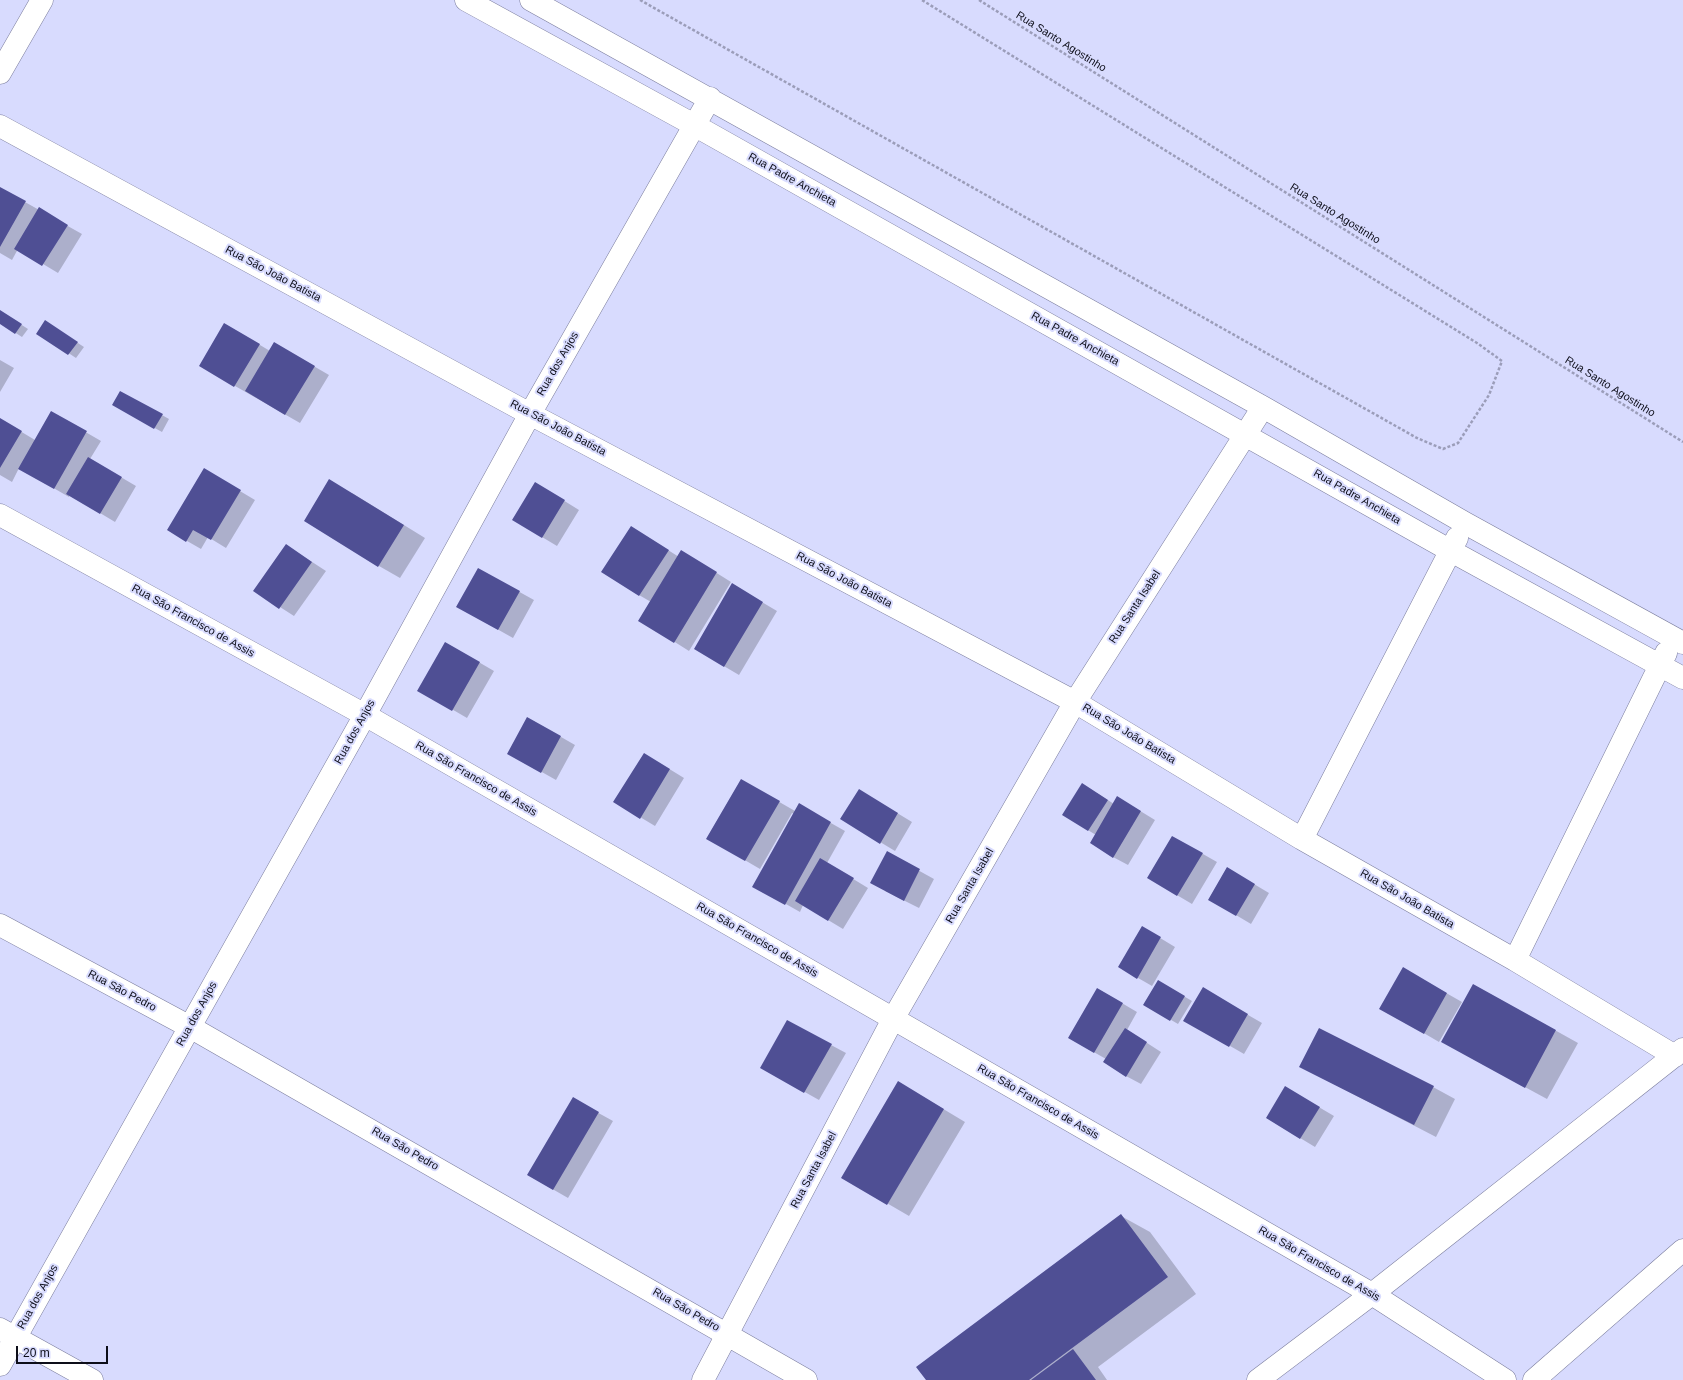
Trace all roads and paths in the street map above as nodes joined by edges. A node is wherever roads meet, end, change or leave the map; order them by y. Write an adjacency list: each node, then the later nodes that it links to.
1 (42, 0): 7 (street)
2 (466, 0): 9 (street, Rua Padre Anchieta)
3 (531, 0): 8 (street)
4 (640, 0): 5 (path)
5 (922, 0)
6 (979, 0): 14 (path, Rua Santo Agostinho)
7 (0, 73)
8 (710, 98): 9 (street, Rua dos Anjos); 11 (street)
9 (694, 125): 12 (street, Rua dos Anjos); 13 (street, Rua Padre Anchieta)
10 (0, 126): 12 (street, Rua São João Batista)
11 (1263, 406): 13 (street, Rua Santa Isabel); 16 (street)
12 (530, 414): 21 (street, Rua São João Batista); 22 (street, Rua dos Anjos)
13 (1246, 434): 17 (street, Rua Padre Anchieta); 21 (street, Rua Santa Isabel)
14 (1683, 442)
15 (0, 515): 22 (street, Rua São Francisco de Assis)
16 (1465, 523): 17 (street); 18 (street)
17 (1451, 551): 19 (street, Rua Padre Anchieta); 23 (street)
18 (1678, 641): 19 (street)
19 (1660, 665): 20 (street, Rua Padre Anchieta); 25 (street)
20 (1683, 678)
21 (1075, 702): 23 (street, Rua São João Batista); 26 (street, Rua Santa Isabel)
22 (364, 715): 26 (street, Rua São Francisco de Assis); 27 (street, Rua dos Anjos)
23 (1302, 839): 25 (street, Rua São João Batista)
24 (0, 925): 27 (street, Rua São Pedro)
25 (1514, 960): 28 (street, Rua São João Batista)
26 (893, 1019): 30 (street, Rua São Francisco de Assis); 32 (street, Rua Santa Isabel)
27 (190, 1027): 31 (street, Rua dos Anjos); 32 (street, Rua São Pedro)
28 (1679, 1053): 30 (street)
29 (1683, 1250): 39 (street)
30 (1372, 1294): 37 (street); 38 (street, Rua São Francisco de Assis)
31 (8, 1333): 33 (street, Rua dos Anjos); 34 (street)
32 (729, 1334): 35 (street, Rua Santa Isabel); 36 (street, Rua São Pedro)
33 (0, 1365)
34 (92, 1380)
35 (703, 1380)
36 (806, 1380)
37 (1258, 1380)
38 (1505, 1380)
39 (1534, 1380)

